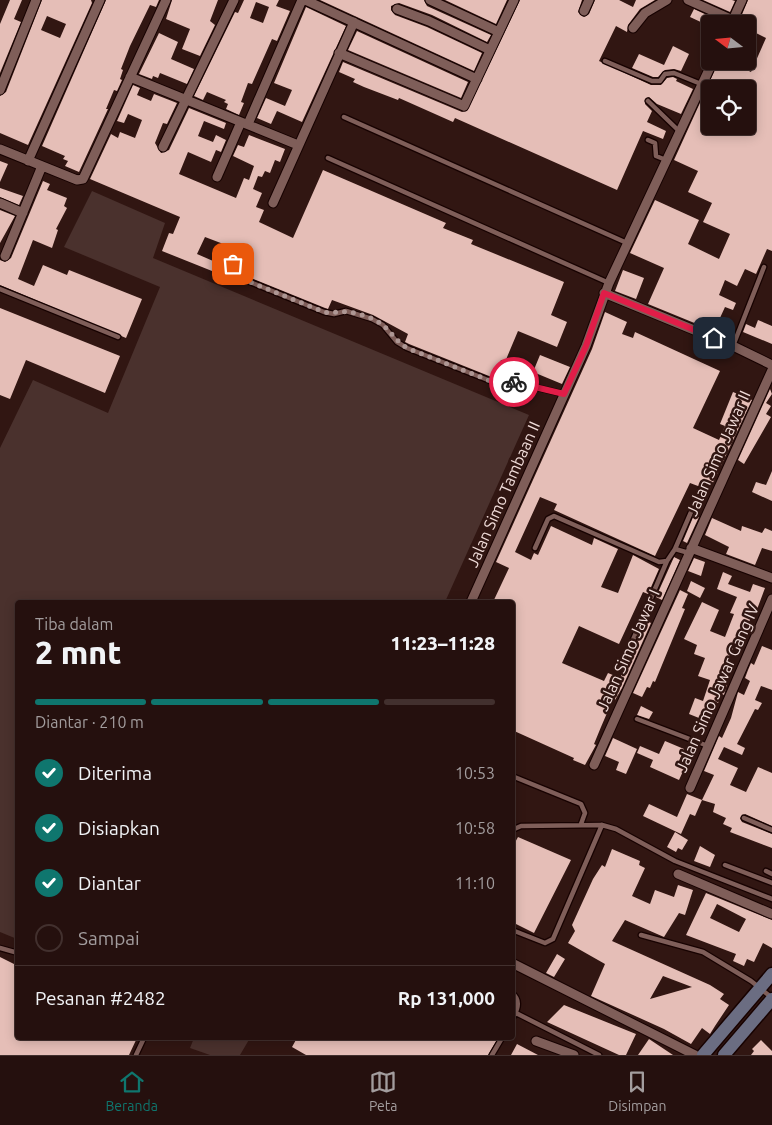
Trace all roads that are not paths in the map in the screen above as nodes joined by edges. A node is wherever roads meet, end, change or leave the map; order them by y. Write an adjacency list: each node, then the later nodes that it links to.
1 (36, 0): 26 (street)
2 (100, 0): 38 (street)
3 (166, 0): 22 (street)
4 (303, 0): 16 (street); 30 (street)
5 (430, 0): 18 (street)
6 (514, 0): 18 (street)
7 (589, 0): 13 (street)
8 (667, 0): 17 (street)
9 (688, 0): 14 (street)
10 (742, 0): 15 (street)
11 (230, 1): 27 (street)
12 (397, 9): 19 (street)
13 (584, 11)
14 (718, 15)
15 (735, 15)
16 (354, 22): 20 (street); 23 (street)
17 (633, 28)
18 (499, 32): 19 (street)
19 (490, 50): 23 (street)
20 (340, 52): 23 (street); 33 (street)
21 (605, 61): 24 (lane)
22 (130, 77): 27 (street); 39 (street)
23 (477, 79)
24 (701, 85)
25 (701, 87): 31 (street, Jalan Simo Tambaan II)
26 (0, 90)
27 (186, 99): 30 (street); 34 (street)
28 (648, 101): 31 (lane)
29 (344, 117): 44 (lane)
30 (244, 123): 33 (street); 40 (street)
31 (683, 128): 37 (street, Jalan Simo Tambaan II)
32 (648, 140): 37 (lane)
33 (298, 145): 42 (street)
34 (163, 147)
35 (0, 149): 38 (street)
36 (328, 158): 48 (lane)
37 (666, 160): 44 (street, Jalan Simo Tambaan II)
38 (28, 161): 39 (street)
39 (42, 166): 43 (street)
40 (217, 177)
41 (0, 203): 43 (street)
42 (274, 203)
43 (23, 212): 46 (street)
44 (628, 243): 48 (street, Jalan Simo Tambaan II)
45 (216, 252): 55 (lane)
46 (5, 256)
47 (764, 267): 52 (lane)
48 (609, 283): 50 (street, Jalan Simo Tambaan II)
49 (0, 289): 51 (lane)
50 (604, 293): 52 (street); 55 (street, Jalan Simo Tambaan II)
51 (118, 337)
52 (733, 346): 53 (street)
53 (772, 365)
54 (772, 370): 59 (street, Jalan Simo Jawar II)
55 (564, 394): 63 (street, Jalan Simo Tambaan II)
56 (701, 489): 58 (lane)
57 (535, 548): 60 (lane)
58 (674, 549): 59 (lane); 60 (lane)
59 (690, 551): 61 (street); 67 (street, Jalan Simo Jawar I)
60 (666, 561): 64 (lane)
61 (772, 578)
62 (772, 599): 66 (street, Jalan Simo Jawar Gang IV)
63 (472, 600)
64 (623, 663)
65 (637, 718): 66 (lane)
66 (708, 746): 69 (street, Jalan Simo Jawar Gang IV)
67 (594, 765)
68 (515, 777): 71 (lane)
69 (690, 788)
70 (744, 818): 74 (lane)
71 (581, 824): 72 (lane); 73 (lane)
72 (602, 825): 80 (lane); 82 (lane)
73 (515, 829)
74 (772, 830)
75 (725, 865): 79 (lane)
76 (766, 871): 78 (lane)
77 (678, 874): 81 (street)
78 (772, 874)
79 (772, 883)
80 (772, 899)
81 (772, 914)
82 (515, 931)
83 (641, 935): 88 (lane)
84 (0, 948): 85 (lane)
85 (15, 952)
86 (515, 965): 99 (street)
87 (772, 974): 88 (main road)
88 (760, 988): 90 (lane); 100 (main road)
89 (515, 996): 91 (lane)
90 (772, 998): 101 (main road)
91 (516, 1012): 98 (lane)
92 (143, 1040): 95 (lane)
93 (501, 1040): 96 (lane)
94 (536, 1041): 97 (street)
95 (136, 1055)
96 (492, 1055)
97 (574, 1055)
98 (599, 1055)
99 (695, 1055)
100 (703, 1055)
101 (724, 1055)

